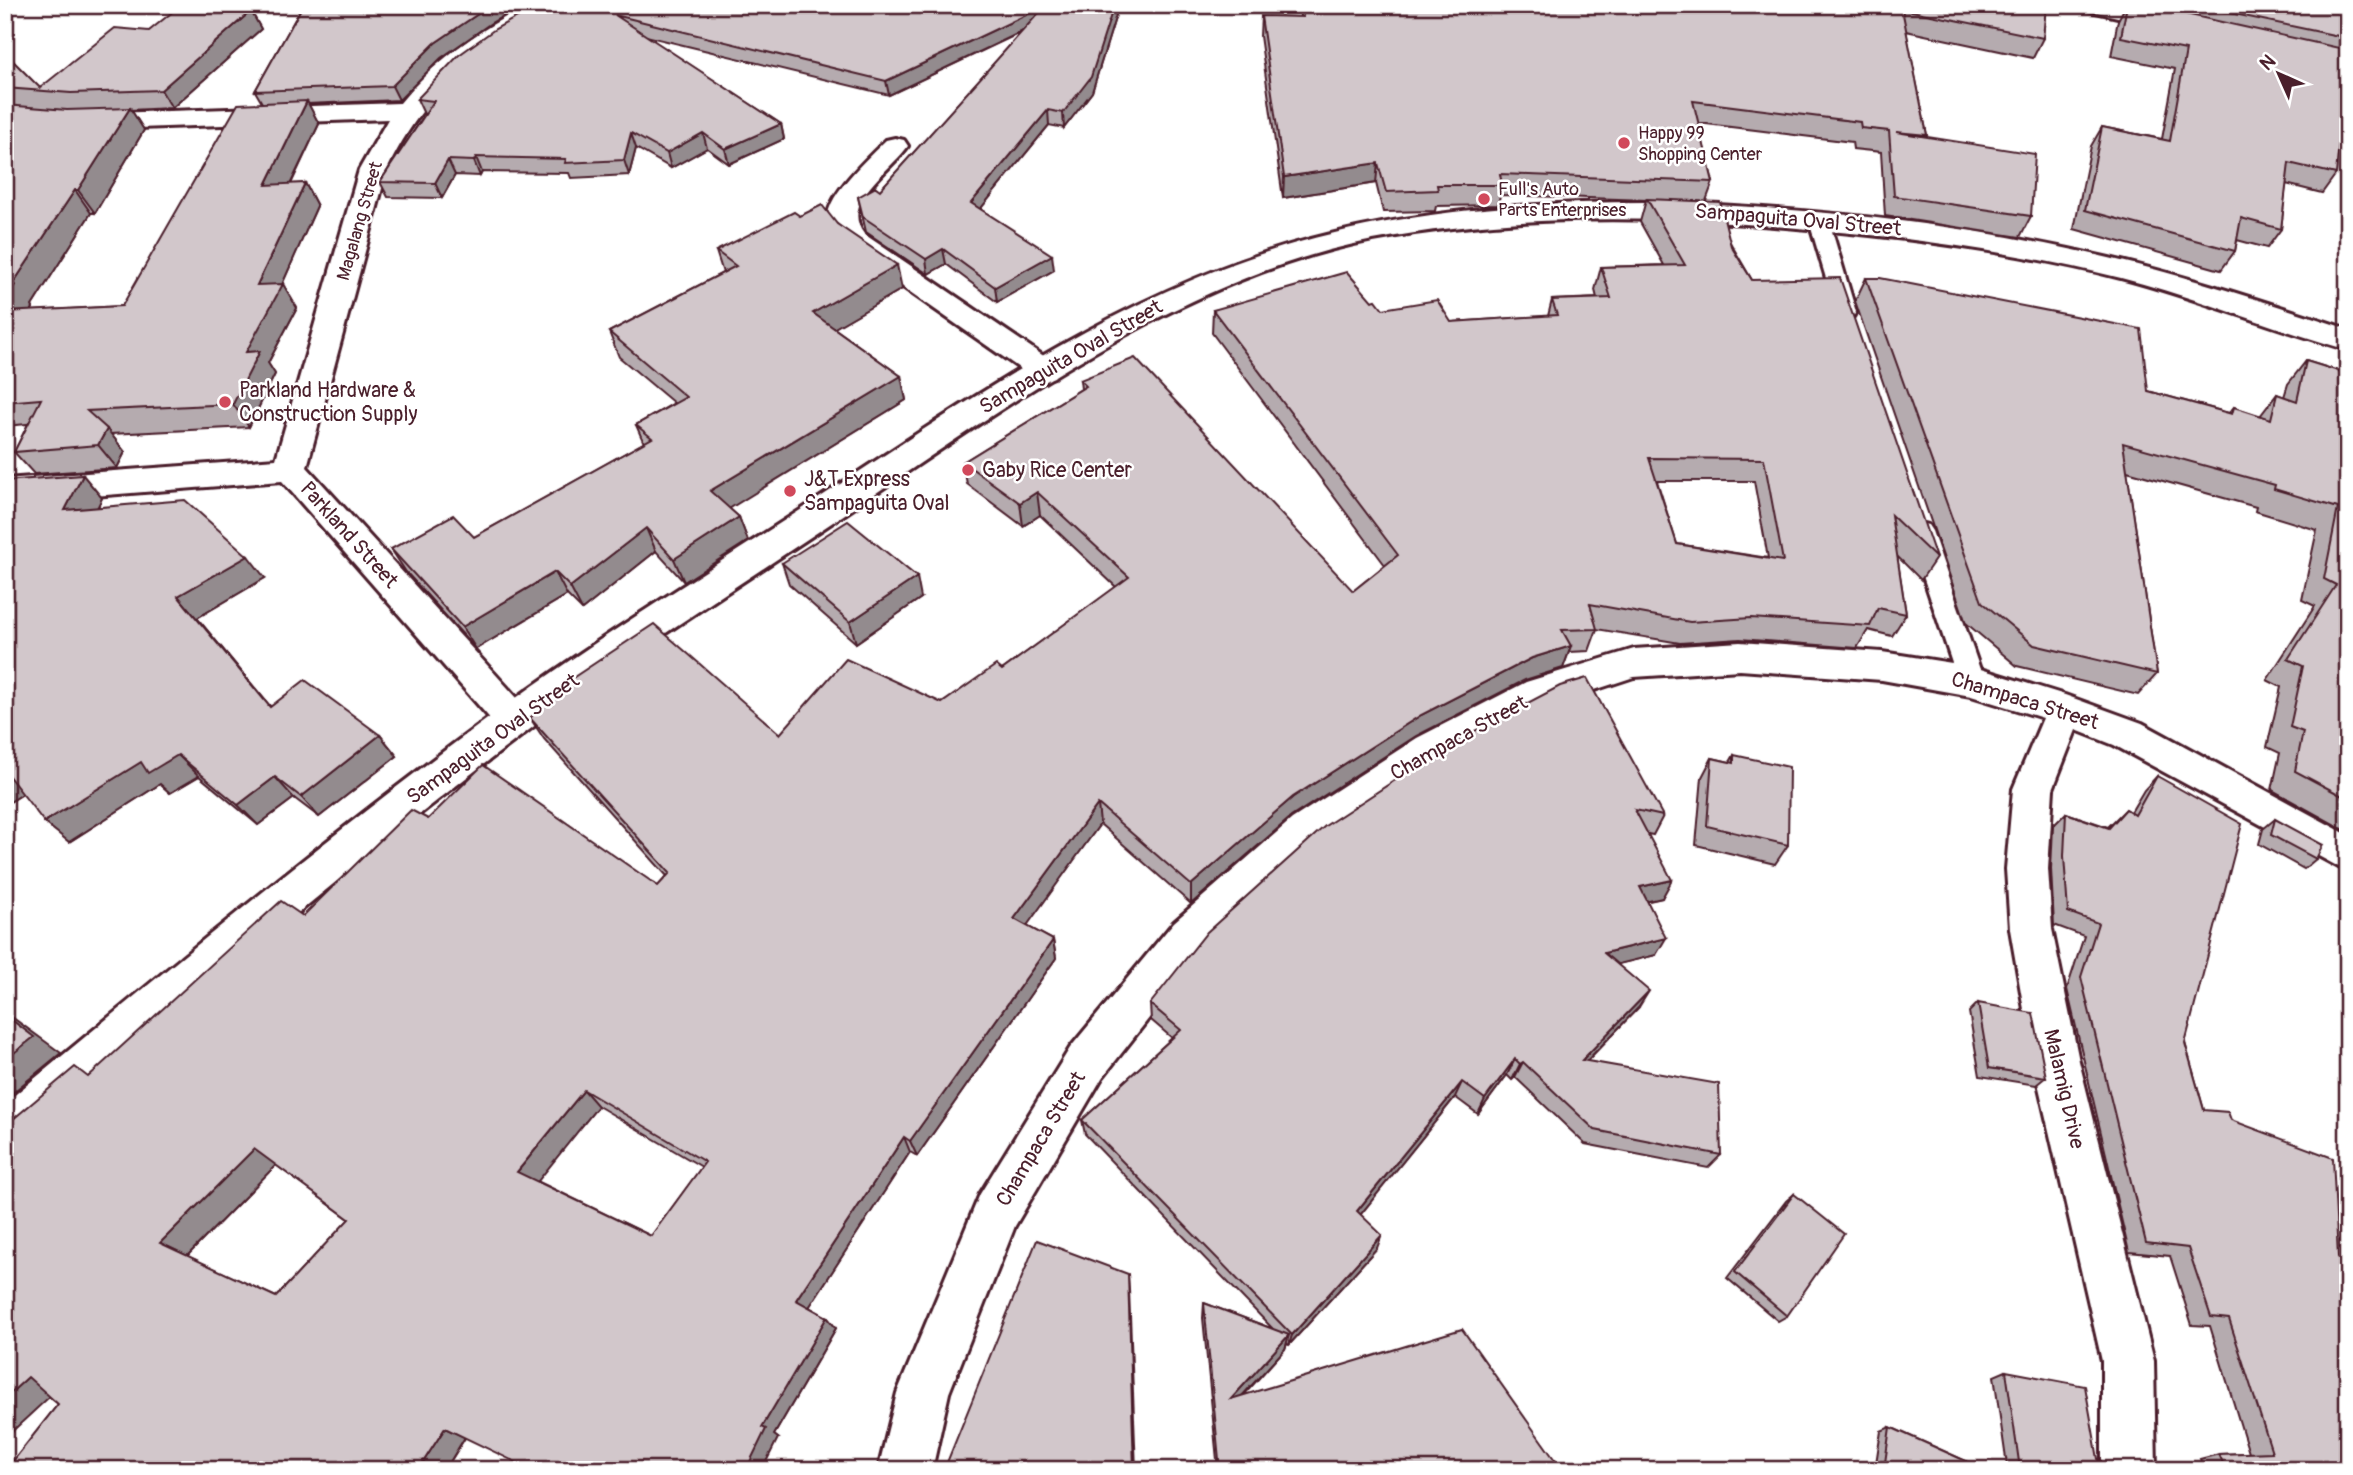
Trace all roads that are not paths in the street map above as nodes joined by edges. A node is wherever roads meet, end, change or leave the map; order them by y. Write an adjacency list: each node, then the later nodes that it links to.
1 (547, 5): 4 (street, Magalang Street)
2 (2095, 5): 3 (street)
3 (2197, 28)
4 (403, 111): 5 (street); 11 (street, Magalang Street)
5 (5, 116)
6 (895, 146): 10 (street)
7 (1819, 221): 8 (lane); 9 (street, Sampaguita Oval Street); 10 (street, Sampaguita Oval Street)
8 (1852, 334)
9 (2348, 340)
10 (1043, 370): 16 (street, Sampaguita Oval Street)
11 (290, 469): 12 (street, Parkland Street); 16 (street, Parkland Street)
12 (5, 491)
13 (1913, 510): 14 (lane)
14 (1971, 681): 15 (street, Champaca Street); 19 (street, Champaca Street)
15 (2065, 710): 17 (street, Champaca Street); 20 (street, Malamig Drive)
16 (514, 720): 18 (street, Sampaguita Oval Street)
17 (2348, 855)
18 (5, 1133)
19 (905, 1470)
20 (2129, 1470)

